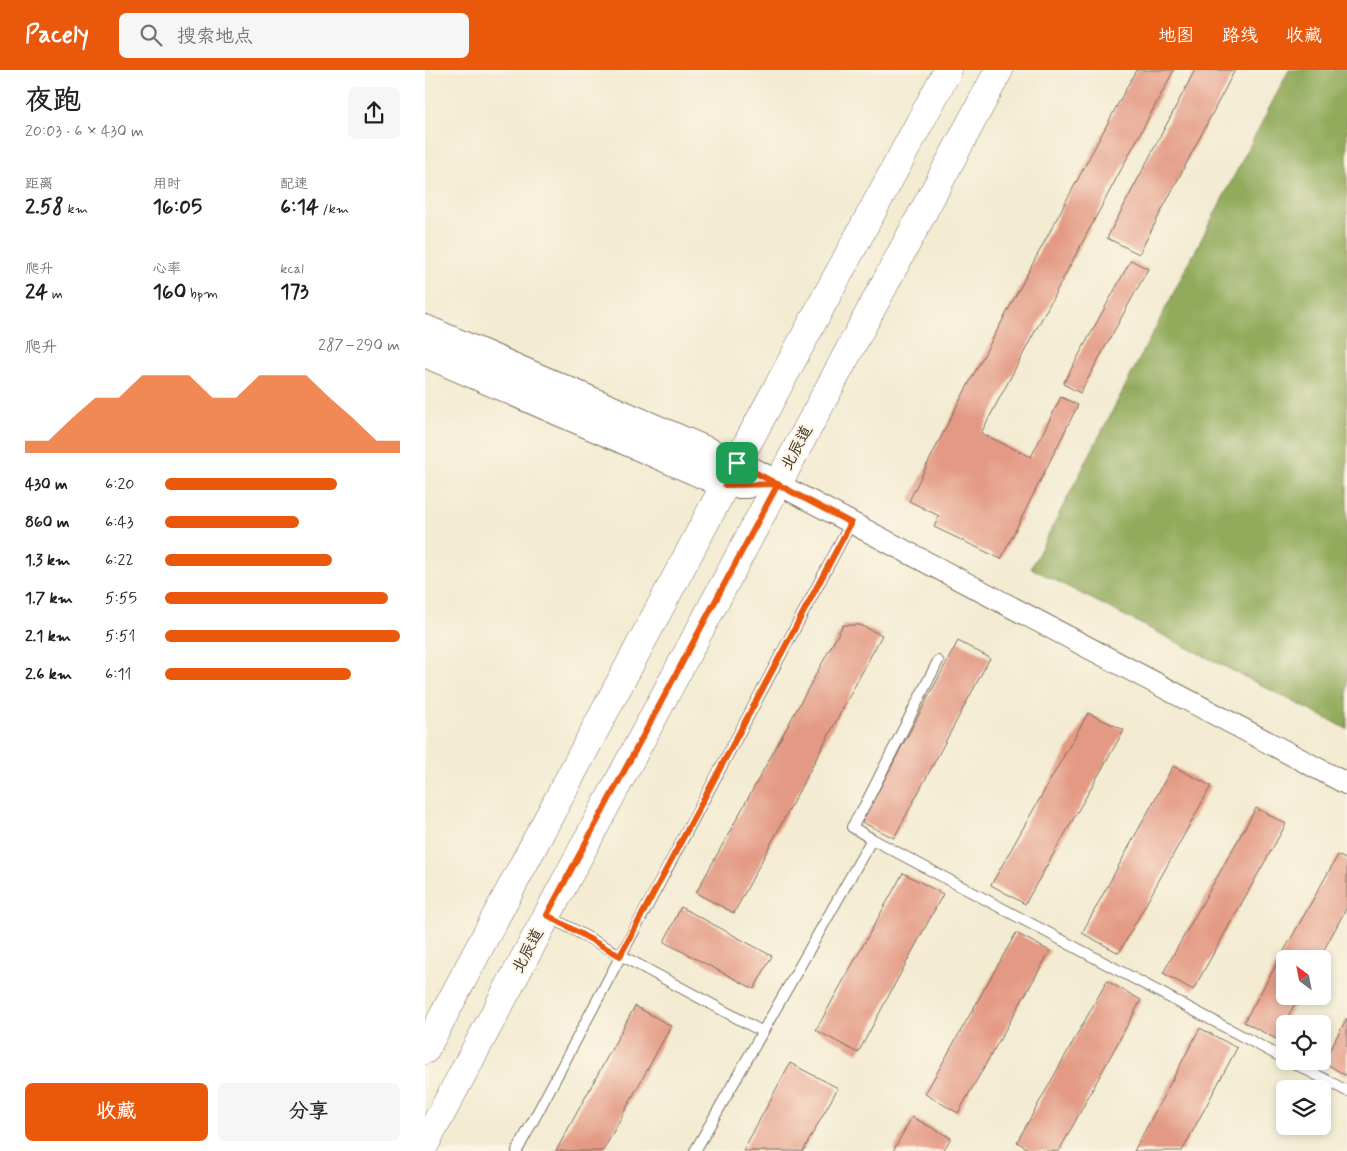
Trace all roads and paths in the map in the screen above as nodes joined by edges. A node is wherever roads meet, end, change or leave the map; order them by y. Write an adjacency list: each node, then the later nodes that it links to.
1 (949, 70): 5 (main road)
2 (999, 70): 6 (main road, 北辰道)
3 (425, 328): 5 (street)
4 (425, 354): 5 (street)
5 (731, 474): 6 (street); 14 (main road)
6 (778, 484): 7 (street); 11 (main road, 北辰道)
7 (851, 523): 9 (street); 12 (lane)
8 (938, 661): 10 (lane)
9 (1347, 784)
10 (872, 840): 13 (lane); 15 (lane)
11 (547, 915): 12 (lane); 18 (main road, 北辰道)
12 (620, 956): 13 (lane); 19 (lane)
13 (763, 1032): 20 (lane)
14 (425, 1050)
15 (1276, 1053)
16 (1307, 1070): 17 (lane)
17 (1347, 1092)
18 (425, 1144)
19 (517, 1151)
20 (695, 1151)

